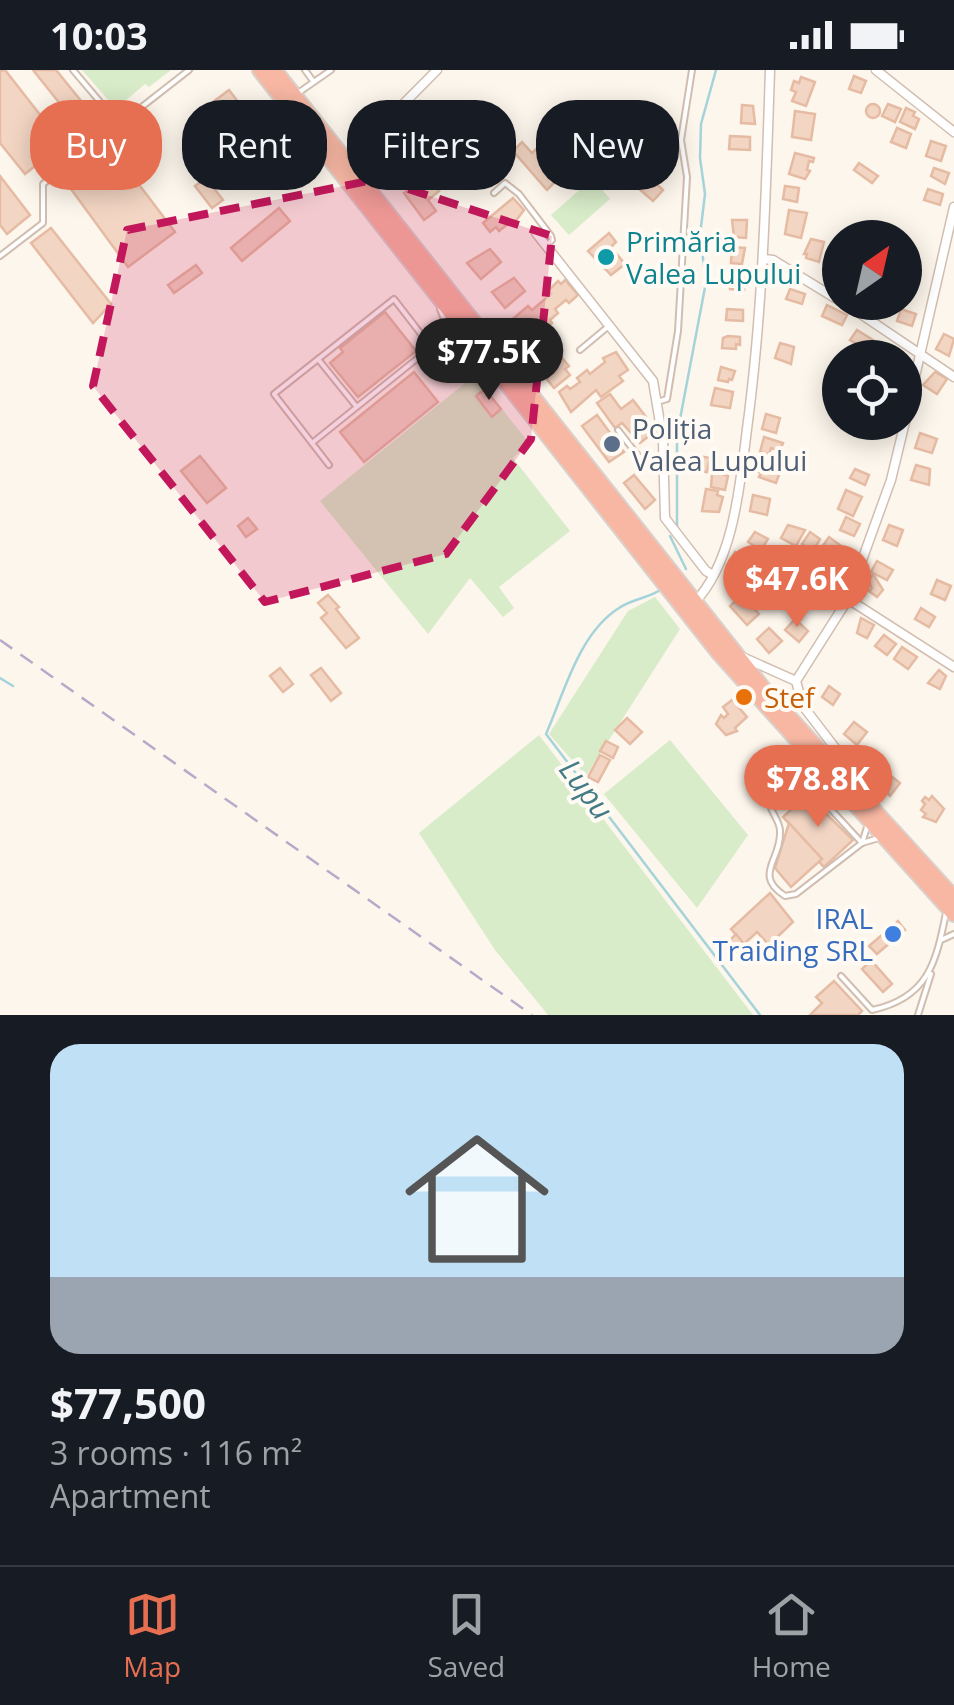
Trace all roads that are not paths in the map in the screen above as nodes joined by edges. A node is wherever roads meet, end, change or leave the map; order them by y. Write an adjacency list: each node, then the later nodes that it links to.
1 (73, 70): 13 (lane)
2 (189, 70): 14 (lane)
3 (260, 70): 25 (highway)
4 (274, 70): 12 (highway)
5 (305, 70): 11 (lane)
6 (437, 70): 15 (street)
7 (692, 70): 38 (lane)
8 (770, 70): 24 (street)
9 (876, 70): 16 (street)
10 (326, 71): 11 (lane)
11 (313, 81): 12 (lane)
12 (294, 96): 17 (highway)
13 (98, 100)
14 (153, 100)
15 (408, 100)
16 (954, 132)
17 (346, 162): 45 (highway)
18 (43, 190): 23 (lane)
19 (494, 194): 22 (lane)
20 (954, 207): 33 (street)
21 (536, 233): 22 (street)
22 (546, 246): 28 (street)
23 (0, 256)
24 (764, 259): 26 (street); 46 (street)
25 (434, 290): 29 (lane); 36 (highway)
26 (822, 290)
27 (869, 320): 30 (street)
28 (610, 325): 32 (lane); 38 (street)
29 (444, 336): 31 (lane); 36 (lane)
30 (899, 340)
31 (431, 347): 35 (lane); 39 (lane)
32 (580, 350)
33 (922, 350)
34 (922, 355): 37 (street)
35 (318, 359): 39 (lane); 42 (lane)
36 (487, 359): 45 (highway)
37 (954, 376)
38 (657, 402): 43 (street)
39 (356, 407): 42 (lane)
40 (618, 430): 43 (lane)
41 (901, 440): 48 (street)
42 (312, 443): 44 (lane)
43 (665, 463): 46 (street)
44 (329, 464)
45 (660, 569): 47 (highway)
46 (713, 575): 49 (street)
47 (675, 587): 49 (highway); 53 (highway)
48 (848, 600): 51 (street); 52 (street)
49 (694, 602): 50 (highway)
50 (734, 654): 52 (street); 56 (highway)
51 (954, 667)
52 (796, 680): 56 (street)
53 (808, 755): 54 (highway); 55 (lane)
54 (826, 774): 55 (lane); 57 (highway)
55 (804, 780): 59 (lane); 59 (lane)
56 (847, 782): 60 (highway)
57 (869, 821): 58 (highway); 59 (lane)
58 (884, 838): 59 (lane); 60 (highway)
59 (862, 843)
60 (952, 906): 62 (lane)
61 (954, 934): 62 (lane)
62 (941, 940): 63 (lane)
63 (931, 974): 65 (lane); 66 (lane)
64 (841, 976): 65 (lane)
65 (870, 1013)
66 (918, 1015)

